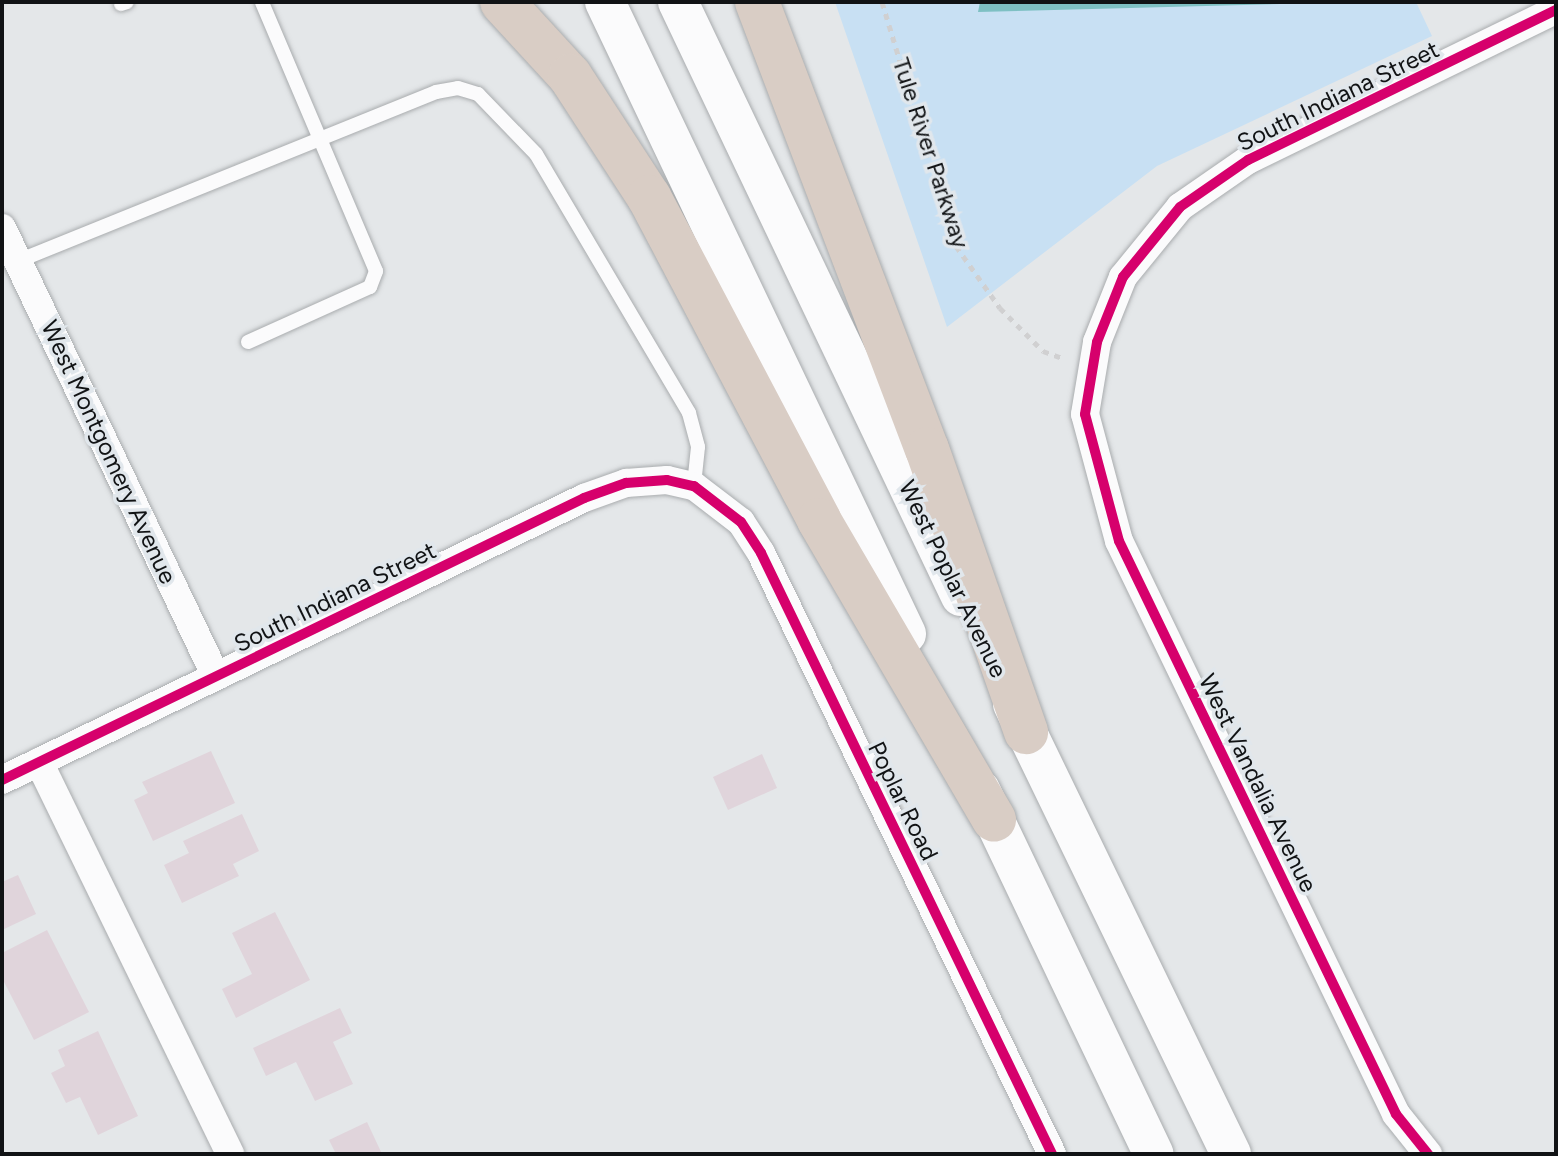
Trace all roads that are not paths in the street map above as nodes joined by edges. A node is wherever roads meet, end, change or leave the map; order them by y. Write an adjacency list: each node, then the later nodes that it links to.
1 (262, 2): 7 (lane)
2 (502, 2): 17 (highway)
3 (605, 2): 17 (main road)
4 (678, 2): 14 (main road, West Poplar Avenue)
5 (757, 2): 14 (highway)
6 (1556, 10): 11 (street, South Indiana Street)
7 (323, 137): 9 (lane); 10 (lane); 12 (lane)
8 (2, 228): 9 (street, West Montgomery Avenue)
9 (18, 261): 13 (street, West Montgomery Avenue)
10 (248, 342)
11 (1085, 414): 22 (street, West Vandalia Avenue)
12 (694, 486): 13 (street, South Indiana Street); 19 (street, Poplar Road)
13 (216, 677): 15 (street, South Indiana Street)
14 (1026, 732): 21 (main road, West Poplar Avenue)
15 (39, 762): 16 (street, South Indiana Street); 18 (street)
16 (2, 780)
17 (994, 820): 20 (main road)
18 (230, 1154)
19 (1052, 1154)
20 (1154, 1154)
21 (1231, 1154)
22 (1428, 1154)

